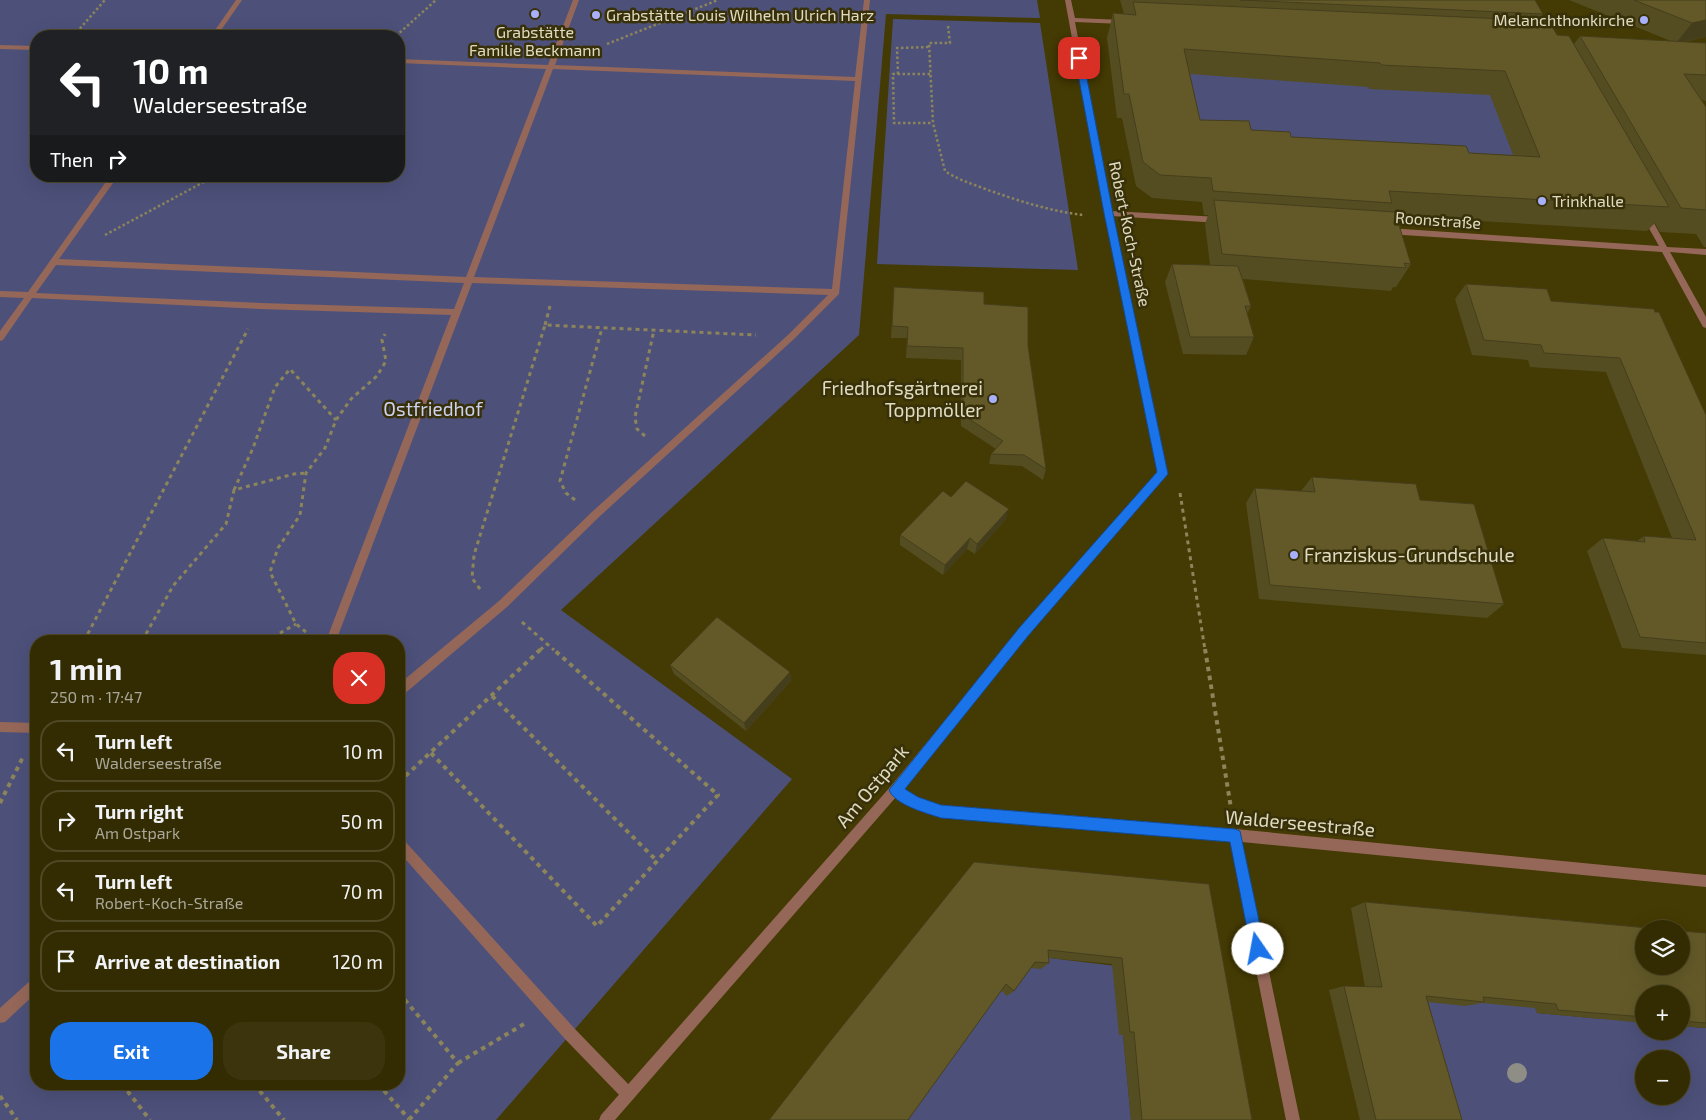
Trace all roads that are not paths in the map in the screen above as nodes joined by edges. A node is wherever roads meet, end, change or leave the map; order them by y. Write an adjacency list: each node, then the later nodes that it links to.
1 (239, 0): 7 (street)
2 (576, 0): 11 (street)
3 (867, 0): 12 (street)
4 (1068, 0): 5 (street, Robert-Koch-Straße)
5 (1072, 20): 6 (street); 15 (street, Robert-Koch-Straße)
6 (1132, 23)
7 (218, 30)
8 (0, 47): 9 (street)
9 (30, 48)
10 (405, 61): 11 (street)
11 (552, 67): 12 (street); 21 (street)
12 (859, 79): 22 (street)
13 (110, 182): 20 (street)
14 (1640, 206): 18 (street)
15 (1108, 213): 16 (street); 28 (street, Robert-Koch-Straße)
16 (1227, 221)
17 (1376, 230): 18 (street, Roonstraße)
18 (1665, 249): 19 (street, Roonstraße); 26 (street)
19 (1706, 252)
20 (52, 262): 21 (street); 24 (street)
21 (470, 280): 22 (street); 25 (street)
22 (836, 292): 30 (street)
23 (0, 294): 24 (street)
24 (31, 295): 25 (street); 27 (street)
25 (457, 312): 29 (street)
26 (1706, 325)
27 (0, 338)
28 (1163, 474): 33 (street, Am Ostpark)
29 (333, 635)
30 (405, 687)
31 (0, 726): 32 (street)
32 (30, 728)
33 (896, 790): 34 (street, Walderseestraße); 39 (street, Am Ostpark)
34 (1235, 836): 36 (street, Walderseestraße); 41 (street)
35 (405, 850): 39 (street)
36 (1706, 881)
37 (30, 990): 38 (street)
38 (0, 1017)
39 (628, 1094): 40 (street, Am Ostpark)
40 (606, 1120)
41 (1293, 1120)

